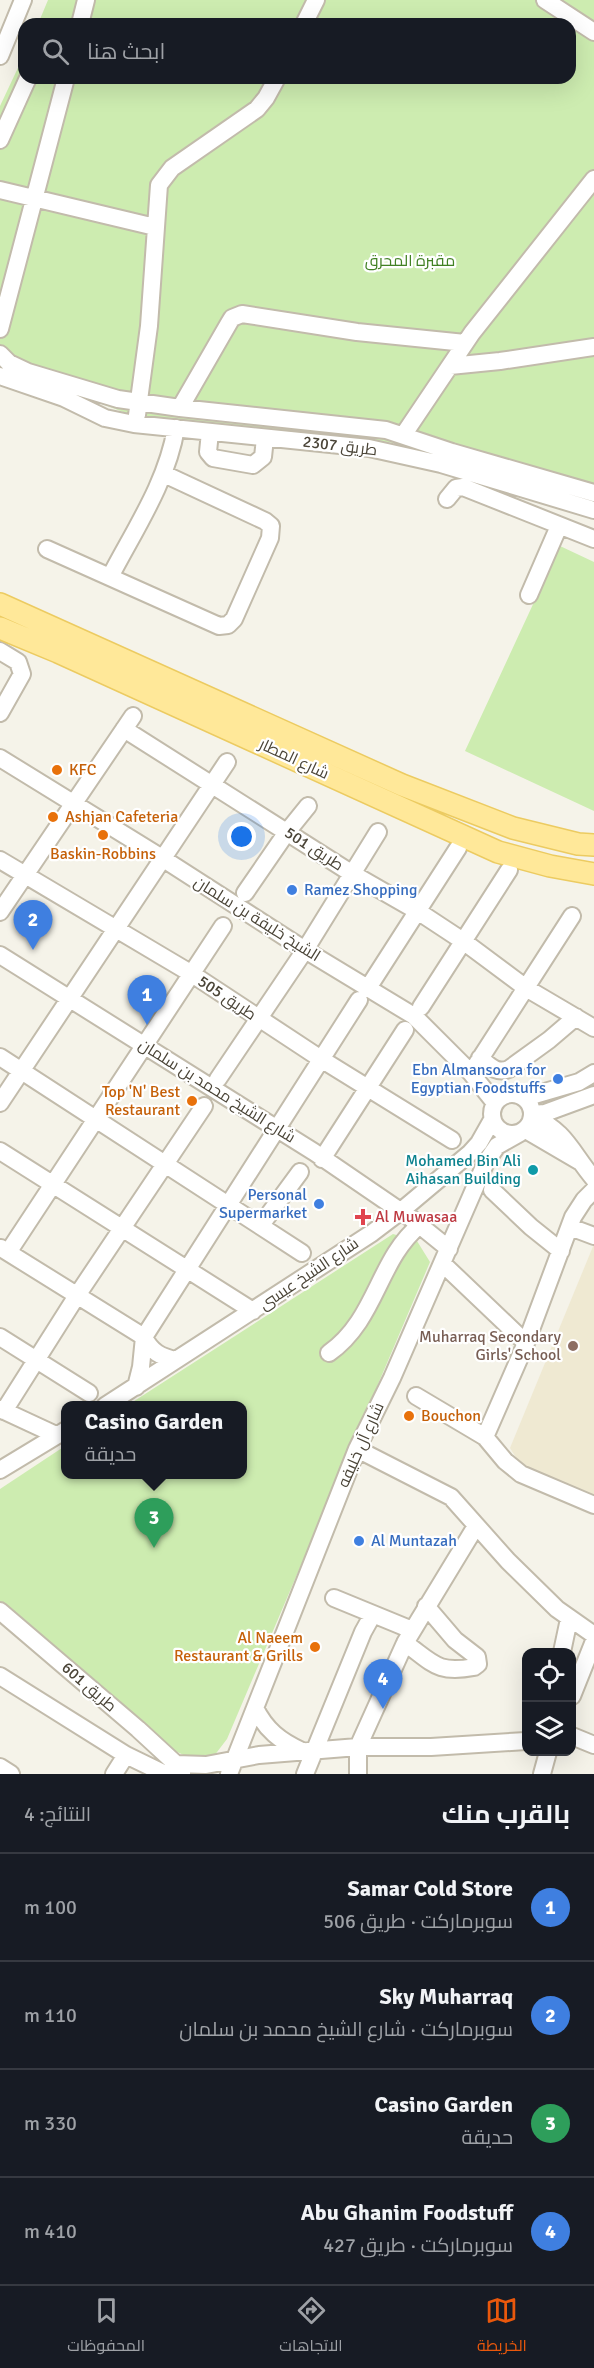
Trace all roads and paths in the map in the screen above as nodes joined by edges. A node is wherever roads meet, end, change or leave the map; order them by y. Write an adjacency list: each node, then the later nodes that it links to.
1 (23, 0): 10 (street)
2 (87, 0): 5 (street)
3 (316, 0): 6 (street)
4 (545, 0): 7 (street)
5 (82, 18)
6 (307, 18)
7 (573, 18)
8 (576, 20): 9 (street)
9 (594, 32)
10 (0, 56)
11 (25, 84): 14 (street)
12 (64, 84): 17 (street)
13 (274, 84): 18 (street)
14 (0, 140)
15 (594, 179): 20 (street)
16 (0, 190): 17 (street)
17 (33, 199): 18 (street); 19 (street)
18 (155, 227): 25 (street)
19 (0, 329)
20 (465, 343): 23 (street); 27 (street)
21 (594, 346): 23 (street)
22 (1, 362): 25 (street); 26 (street, طريق 2307)
23 (450, 366): 31 (street)
24 (0, 382): 26 (street, طريق 2307)
25 (139, 403): 27 (street); 28 (street)
26 (81, 408): 28 (street, طريق 2307)
27 (180, 408): 31 (street)
28 (134, 424): 29 (street, طريق 2307)
29 (176, 429): 30 (street, طريق 2307); 33 (street)
30 (210, 432): 32 (street, طريق 2307); 32 (street)
31 (404, 434): 34 (street)
32 (265, 438): 36 (street, طريق 2307)
33 (164, 474): 40 (street); 40 (street)
34 (594, 493)
35 (447, 499): 37 (street)
36 (594, 510)
37 (559, 526): 38 (street); 41 (street)
38 (594, 538)
39 (47, 549): 40 (street)
40 (110, 577)
41 (529, 595)
42 (0, 604): 53 (main road, شارع المطار)
43 (0, 628): 57 (main road, شارع المطار)
44 (0, 651): 45 (street)
45 (0, 713)
46 (0, 758): 49 (street, الشيخ خليفة بن سلمان)
47 (226, 762): 48 (street)
48 (212, 784): 49 (street, طريق 501); 51 (street, طريق 501); 55 (street)
49 (72, 803): 55 (street, الشيخ خليفة بن سلمان); 61 (street)
50 (308, 806): 51 (street)
51 (286, 832): 59 (street, طريق 501); 63 (street)
52 (378, 832): 59 (street)
53 (594, 845)
54 (458, 848): 65 (street)
55 (162, 858): 68 (street); 70 (street, الشيخ خليفة بن سلمان)
56 (0, 860): 61 (street, طريق 505)
57 (550, 866): 60 (main road, شارع المطار); 62 (main road)
58 (509, 870): 69 (street)
59 (351, 873): 65 (street, طريق 501); 70 (street)
60 (594, 874)
61 (25, 875): 64 (street); 68 (street, طريق 505)
62 (594, 890)
63 (245, 893)
64 (0, 912)
65 (419, 912): 69 (street, طريق 501); 74 (street)
66 (572, 916): 73 (street)
67 (223, 926): 72 (street)
68 (116, 928): 72 (street, طريق 505); 75 (street)
69 (463, 941): 73 (street, طريق 501); 76 (street)
70 (304, 950): 74 (street, الشيخ خليفة بن سلمان); 78 (street)
71 (0, 955): 75 (street, شارع الشيخ محمد بن سلمان)
72 (192, 974): 78 (street, طريق 505); 81 (street)
73 (526, 988): 77 (street, طريق 501); 83 (street)
74 (364, 994): 84 (street); 86 (street, الشيخ خليفة بن سلمان)
75 (69, 998): 81 (street, شارع الشيخ محمد بن سلمان); 85 (street)
76 (421, 1007)
77 (576, 1017): 79 (street, طريق 501); 83 (street)
78 (258, 1018): 84 (street, طريق 505); 88 (street)
79 (594, 1028)
80 (405, 1029): 89 (street)
81 (145, 1047): 95 (street); 98 (street, شارع الشيخ محمد بن سلمان)
82 (0, 1057): 85 (street)
83 (480, 1058): 86 (street)
84 (321, 1059): 89 (street, طريق 505); 98 (street)
85 (21, 1070): 92 (street); 95 (street)
86 (471, 1072): 93 (street, الشيخ خليفة بن سلمان)
87 (594, 1073): 91 (street)
88 (218, 1079)
89 (368, 1087): 99 (street, طريق 505); 101 (street)
90 (594, 1096): 97 (street)
91 (524, 1098): 93 (street); 97 (street)
92 (0, 1102)
93 (495, 1103): 96 (street)
94 (204, 1106): 102 (street)
95 (97, 1119): 102 (street); 105 (street)
96 (492, 1120): 97 (street); 109 (street, شارع الشيخ عيسى)
97 (528, 1123): 104 (street); 118 (street, شارع آل خليفه)
98 (278, 1129): 101 (street, شارع الشيخ محمد بن سلمان); 108 (street)
99 (452, 1140)
100 (0, 1151): 105 (street)
101 (322, 1159): 109 (street, شارع الشيخ محمد بن سلمان)
102 (165, 1164): 108 (street); 113 (street)
103 (300, 1172): 110 (street)
104 (594, 1179)
105 (52, 1184): 113 (street); 115 (street)
106 (492, 1190): 116 (street)
107 (594, 1190): 112 (street)
108 (228, 1204): 110 (street); 119 (street)
109 (401, 1211): 111 (street, شارع الشيخ محمد بن سلمان); 121 (street, شارع الشيخ عيسى)
110 (261, 1225): 117 (street)
111 (420, 1225): 118 (street, شارع الشيخ محمد بن سلمان); 125 (street)
112 (570, 1227): 114 (street); 116 (street)
113 (121, 1229): 119 (street); 120 (street)
114 (594, 1236)
115 (4, 1249): 120 (street)
116 (561, 1251): 124 (street)
117 (302, 1253)
118 (446, 1256): 124 (street, شارع الشيخ محمد بن سلمان); 135 (street, شارع آل خليفه)
119 (187, 1270): 121 (street); 123 (street)
120 (78, 1294): 123 (street); 126 (street)
121 (253, 1311): 127 (street, شارع الشيخ عيسى)
122 (0, 1337): 126 (street)
123 (144, 1337): 127 (street); 128 (street)
124 (526, 1343): 134 (street)
125 (328, 1353)
126 (36, 1360): 129 (street); 132 (street)
127 (176, 1360): 128 (street, شارع الشيخ عيسى)
128 (136, 1387): 131 (street, شارع الشيخ عيسى)
129 (89, 1393)
130 (416, 1396): 134 (street)
131 (113, 1401)
132 (2, 1410): 133 (street)
133 (61, 1432): 136 (street)
134 (485, 1437): 137 (street)
135 (357, 1449): 138 (street); 150 (street, شارع آل خليفه)
136 (0, 1470)
137 (594, 1505)
138 (476, 1526): 140 (street); 143 (street)
139 (334, 1598): 141 (street)
140 (426, 1606): 145 (street); 145 (street)
141 (373, 1614): 145 (street); 155 (street)
142 (1, 1615): 160 (street, طريق 601)
143 (569, 1619): 144 (street); 147 (street)
144 (594, 1635)
145 (408, 1637): 154 (street)
146 (594, 1641): 149 (street)
147 (563, 1648)
148 (0, 1676): 156 (street)
149 (576, 1686)
150 (255, 1708): 155 (street); 158 (street, شارع آل خليفه)
151 (576, 1738): 153 (street)
152 (522, 1741): 154 (street)
153 (594, 1745)
154 (358, 1748): 155 (street); 164 (street)
155 (309, 1751): 158 (street); 163 (street)
156 (126, 1755): 160 (street); 162 (street)
157 (547, 1756): 165 (street)
158 (232, 1766): 160 (street)
159 (0, 1767): 161 (street)
160 (175, 1771)
161 (11, 1774)
162 (114, 1774)
163 (305, 1774)
164 (358, 1774)
165 (542, 1774)

